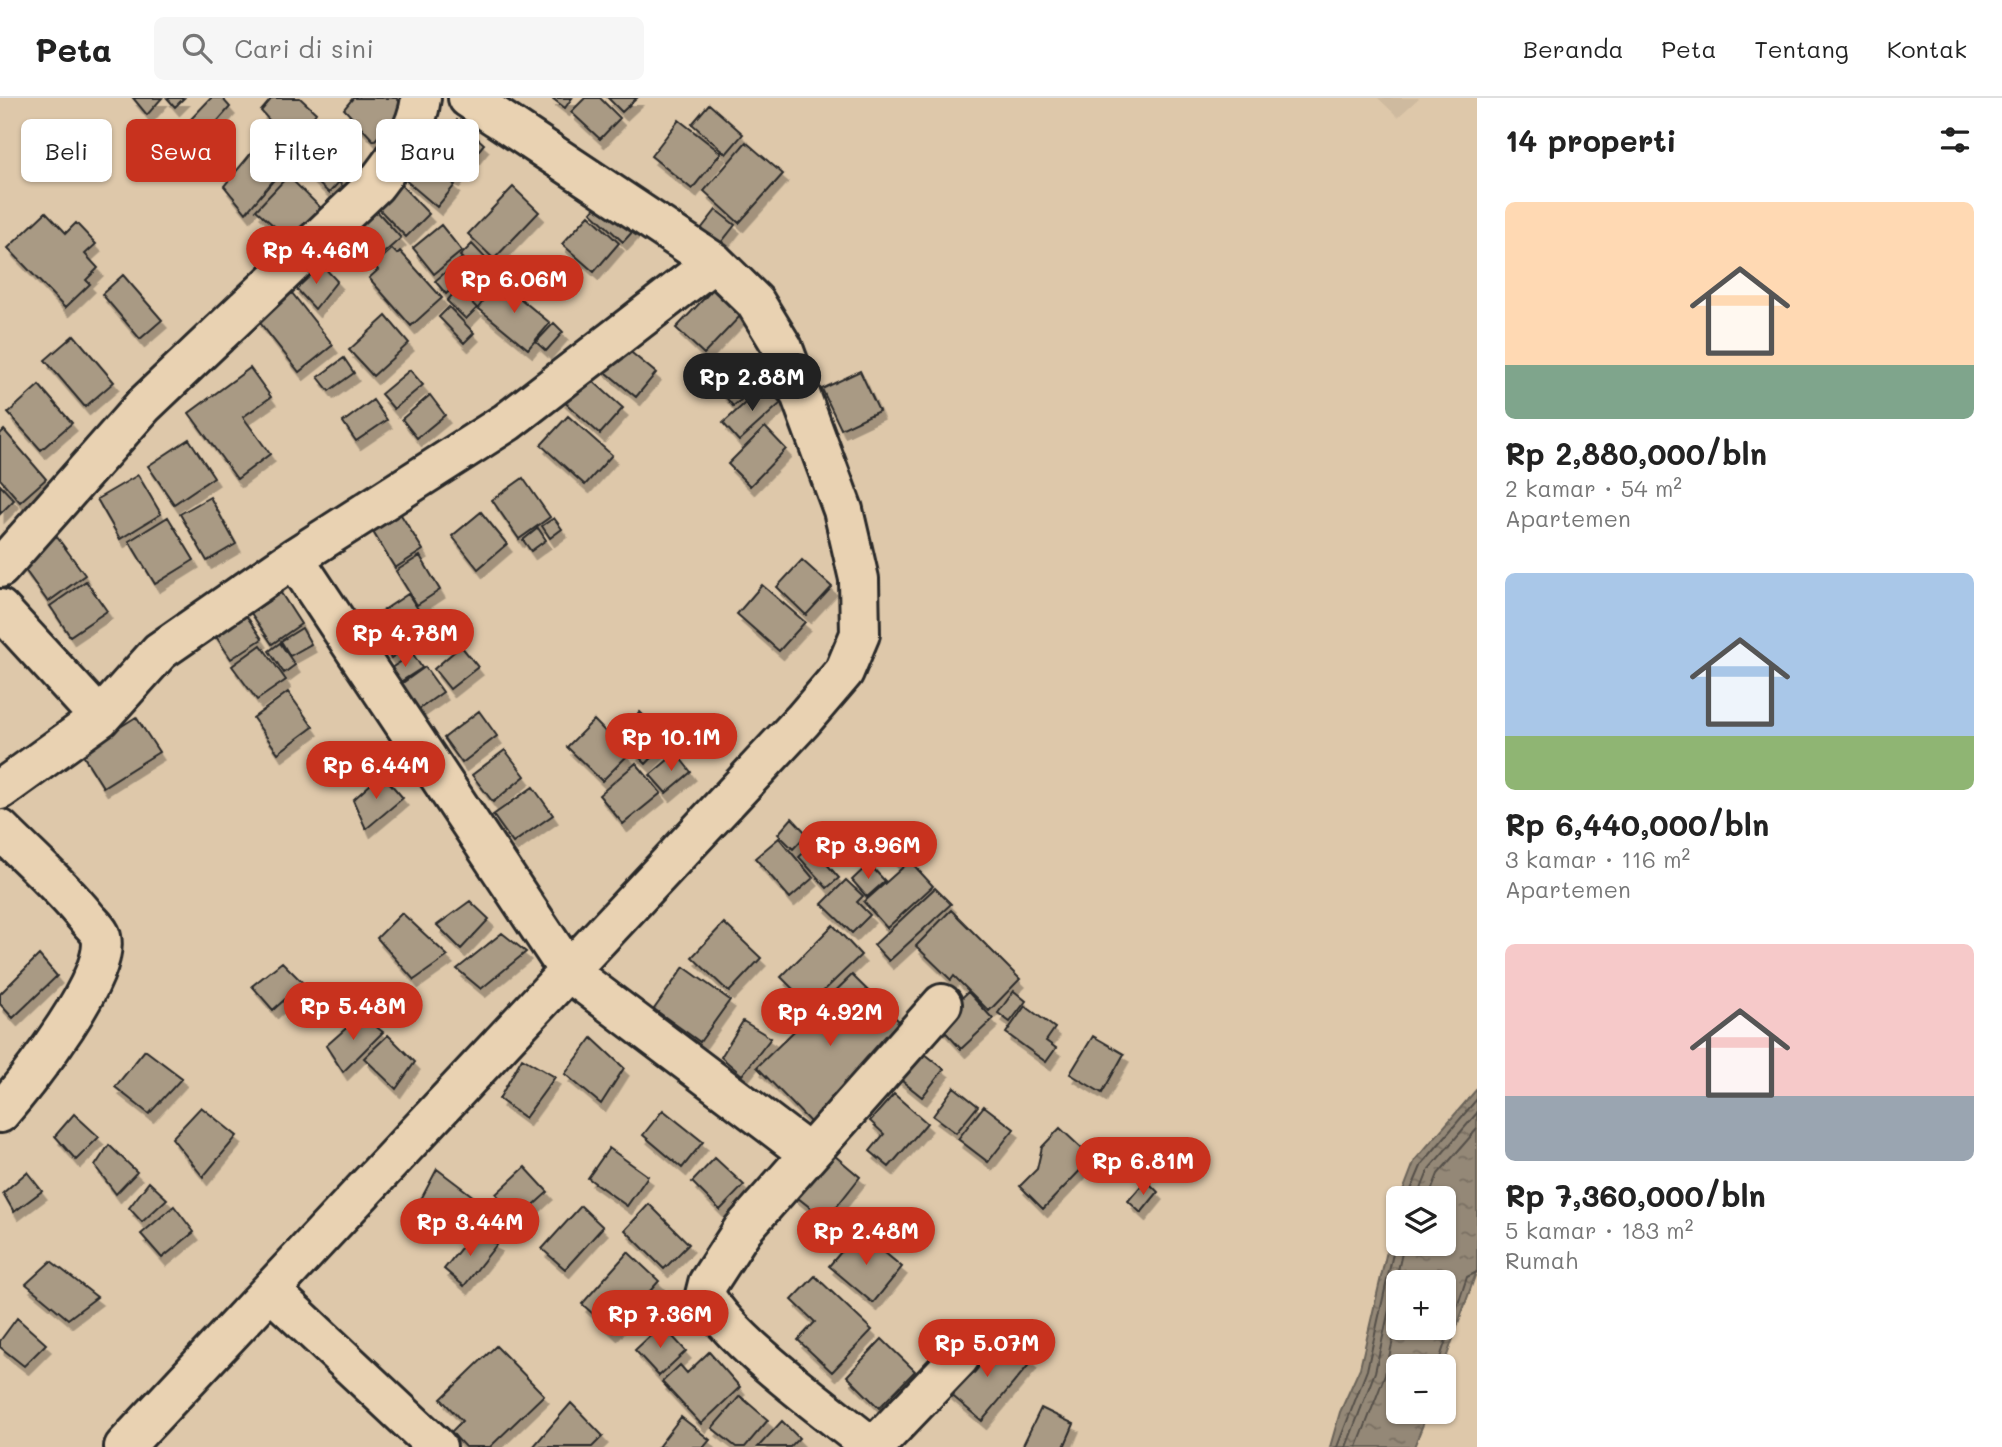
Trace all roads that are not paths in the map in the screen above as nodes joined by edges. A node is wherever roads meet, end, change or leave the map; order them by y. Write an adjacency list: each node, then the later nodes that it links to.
1 (421, 98): 5 (street)
2 (468, 98): 3 (street)
3 (714, 262): 4 (street); 10 (street)
4 (294, 558): 7 (street); 10 (street)
5 (0, 568)
6 (0, 609): 7 (street)
7 (100, 718): 8 (street)
8 (0, 790)
9 (0, 829): 12 (street)
10 (569, 972): 13 (street); 14 (street)
11 (942, 1004): 13 (street)
12 (0, 1113)
13 (807, 1153): 18 (street)
14 (271, 1291): 16 (street); 17 (street)
15 (960, 1357): 18 (street)
16 (124, 1447)
17 (437, 1447)
18 (873, 1447)

